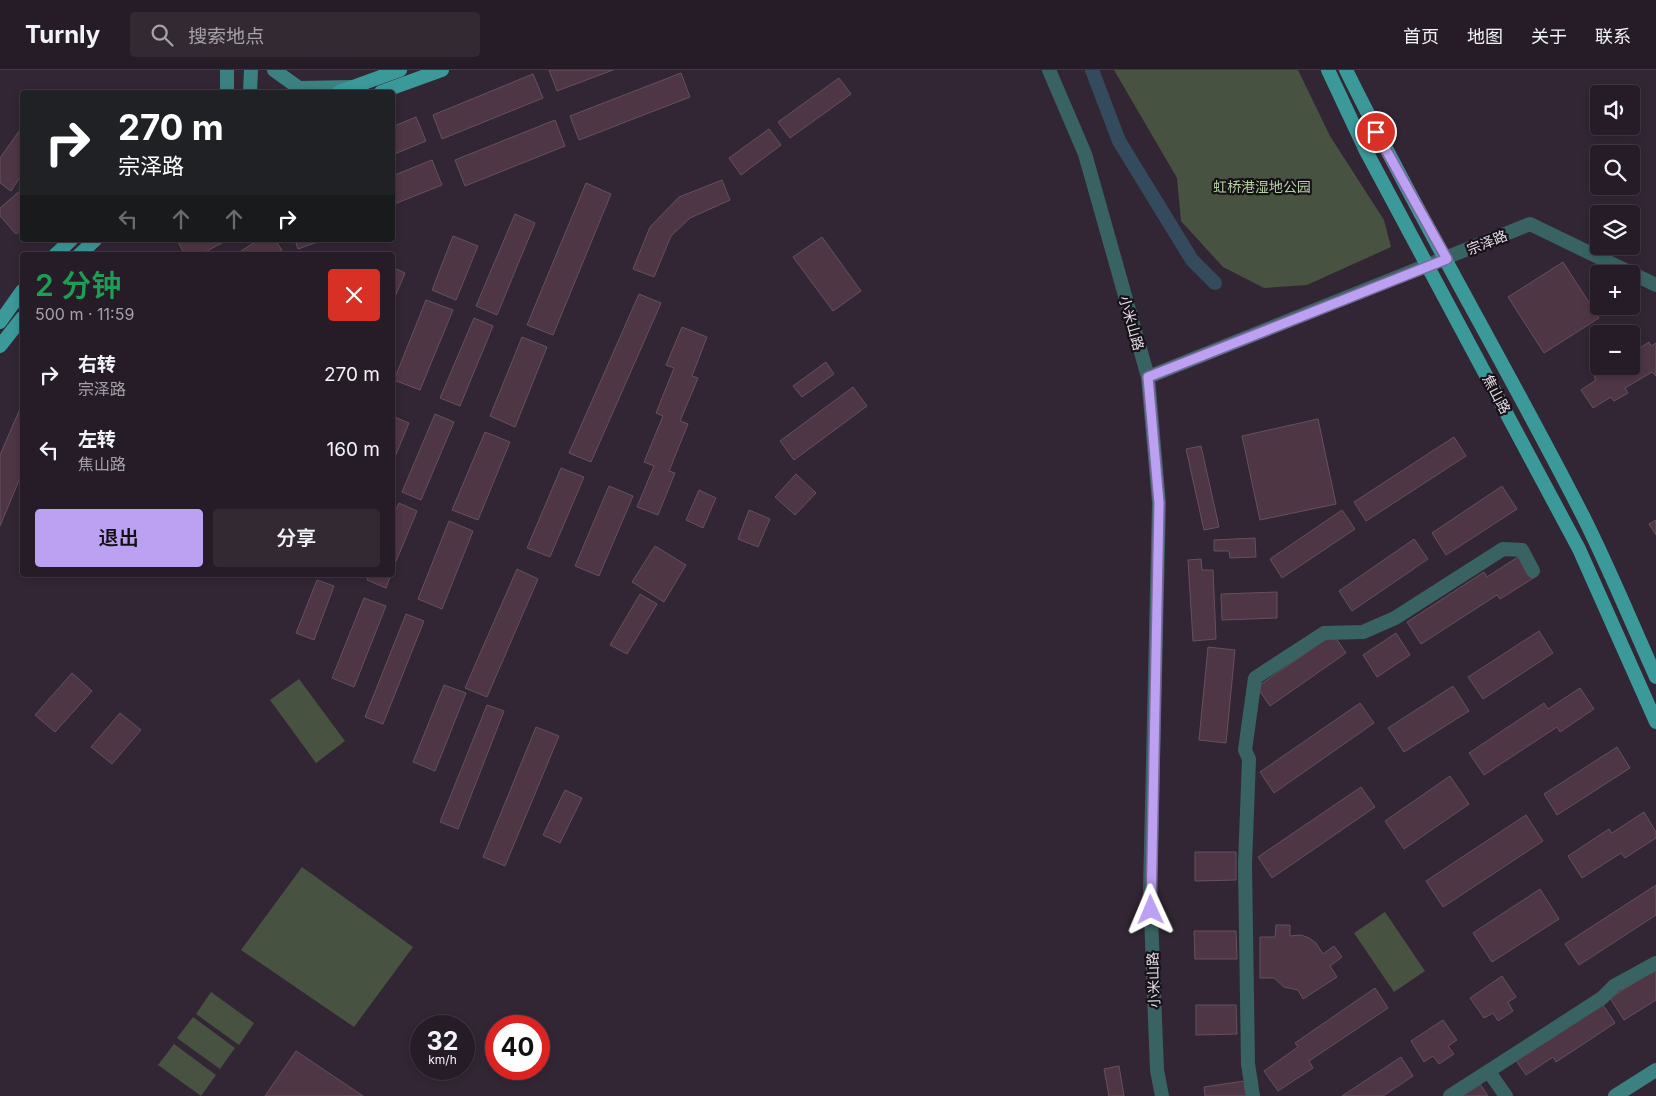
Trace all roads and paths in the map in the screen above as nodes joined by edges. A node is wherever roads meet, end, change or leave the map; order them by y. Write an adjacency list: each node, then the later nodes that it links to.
1 (227, 70): 10 (main road)
2 (251, 70): 11 (main road)
3 (274, 70): 9 (main road)
4 (400, 70): 9 (main road)
5 (442, 70): 13 (main road)
6 (1049, 70): 25 (street, 小米山路)
7 (1328, 70): 19 (main road, 焦山路)
8 (1346, 70): 18 (main road, 焦山路)
9 (354, 87): 12 (main road)
10 (226, 90)
11 (250, 90)
12 (345, 90)
13 (387, 90)
14 (69, 242): 16 (main road)
15 (93, 242): 17 (main road)
16 (58, 252)
17 (82, 252)
18 (1447, 259): 19 (street, 宗泽路); 20 (street, 宗泽路); 27 (main road, 焦山路)
19 (1428, 265): 25 (street, 宗泽路); 28 (main road, 焦山路)
20 (1656, 285)
21 (20, 294): 23 (main road)
22 (20, 321): 24 (main road)
23 (0, 322)
24 (0, 346)
25 (1148, 377): 32 (street, 小米山路)
26 (1533, 571): 33 (street)
27 (1656, 677)
28 (1656, 722)
29 (1656, 963): 31 (street)
30 (1656, 1070): 36 (main road)
31 (1489, 1072): 34 (street); 35 (street)
32 (1162, 1096)
33 (1253, 1096)
34 (1450, 1096)
35 (1506, 1096)
36 (1615, 1096)

